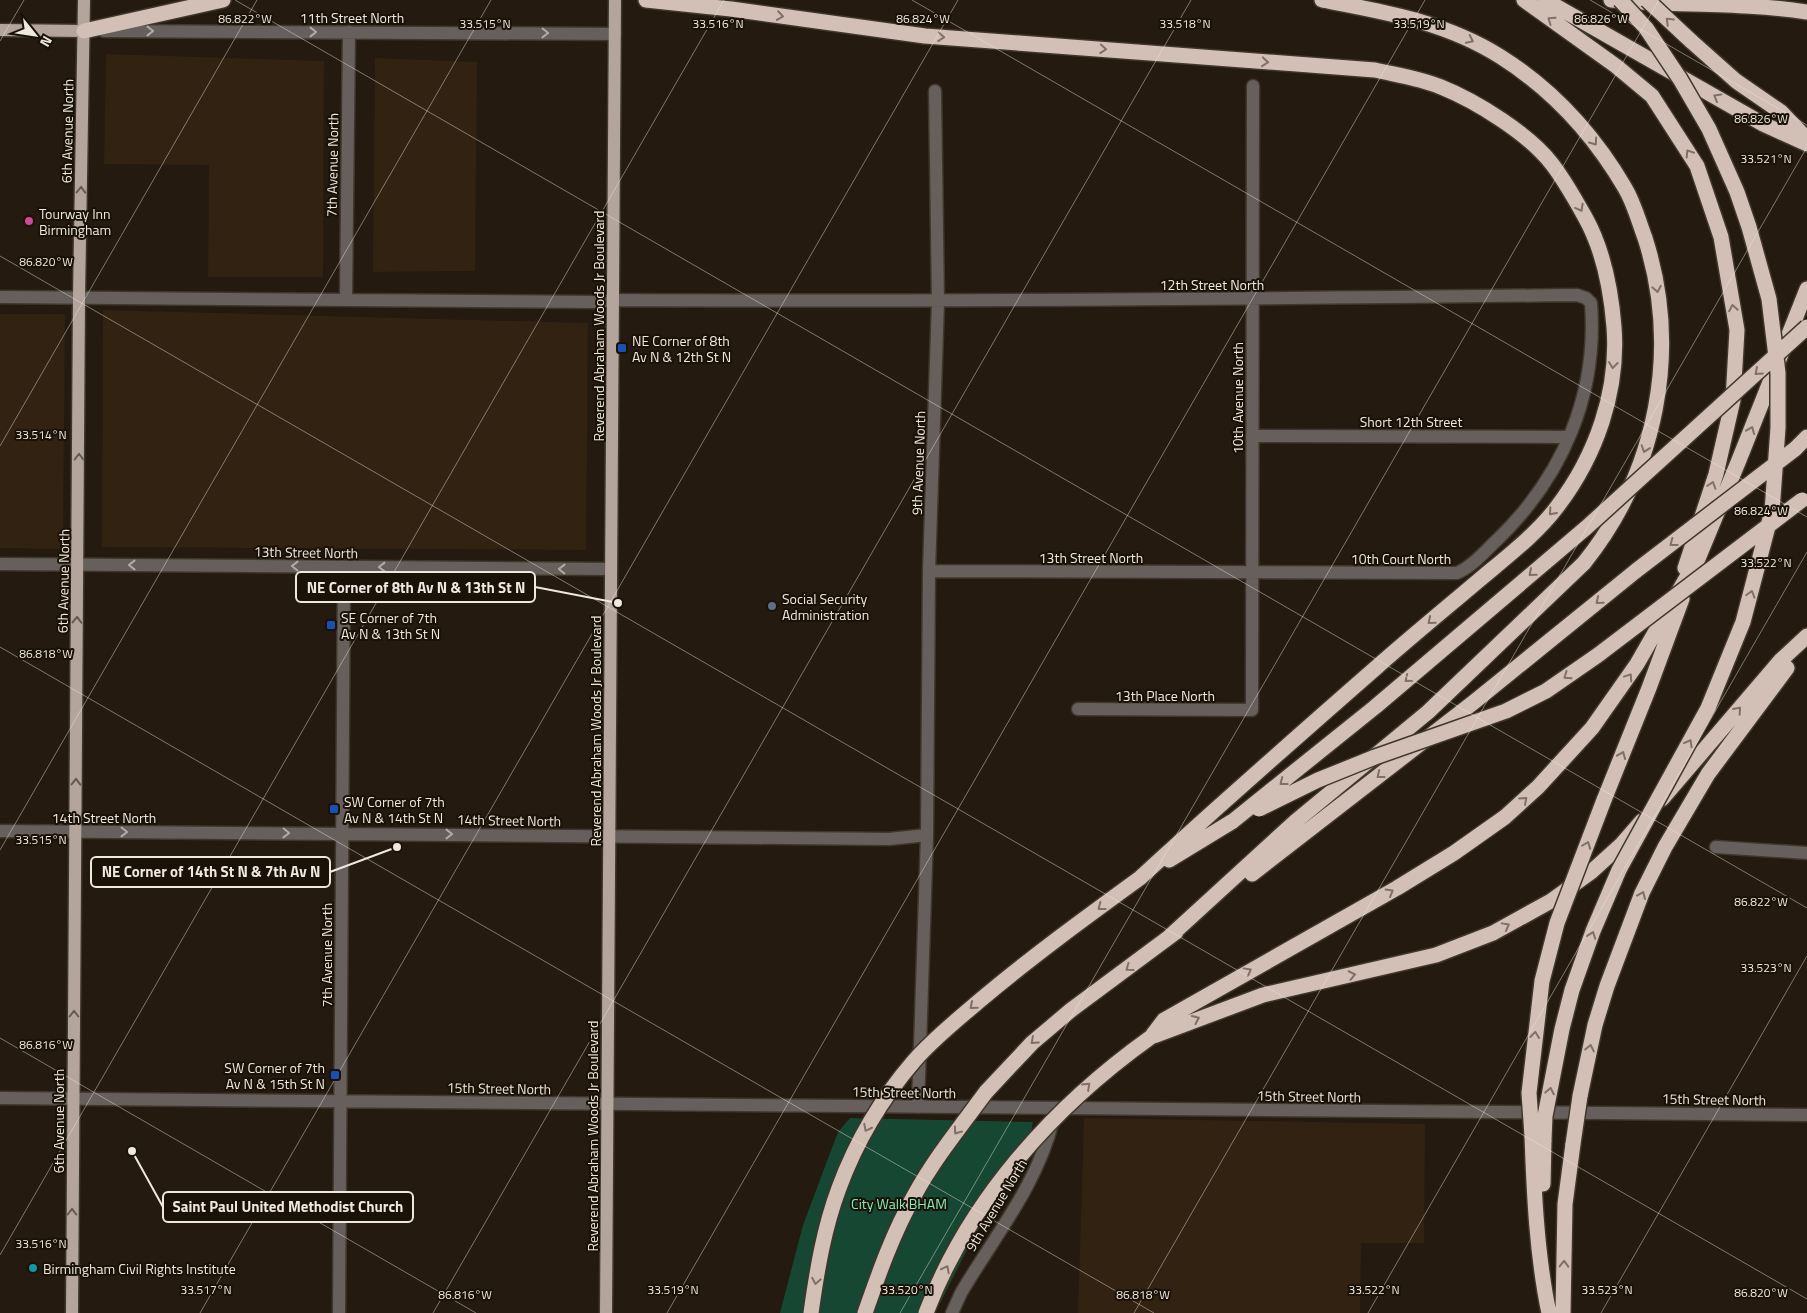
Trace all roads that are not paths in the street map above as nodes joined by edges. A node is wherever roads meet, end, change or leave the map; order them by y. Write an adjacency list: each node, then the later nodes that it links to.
1 (84, 0): 13 (main road, 6th Avenue North)
2 (222, 0): 13 (highway)
3 (615, 0): 15 (main road, Reverend Abraham Woods Jr Boulevard)
4 (646, 0): 54 (highway, one-way to 54)
5 (1322, 0): 55 (highway, one-way to 55)
6 (1524, 0): 41 (highway, one-way to 6)
7 (1544, 0): 19 (highway, one-way to 7)
8 (1611, 0): 11 (highway)
9 (1620, 0): 64 (highway, one-way to 9, bridge)
10 (1647, 0): 18 (highway, one-way to 10, bridge)
11 (1807, 12)
12 (0, 30): 13 (main road, 11th Street North)
13 (84, 31): 14 (street, 11th Street North, one-way to 14); 23 (main road, 6th Avenue North, one-way to 13)
14 (349, 32): 15 (street, 11th Street North, one-way to 15); 24 (street, 7th Avenue North)
15 (615, 34): 26 (main road, Reverend Abraham Woods Jr Boulevard)
16 (1253, 86): 25 (street, 10th Avenue North)
17 (935, 91): 27 (street, 9th Avenue North)
18 (1807, 139)
19 (1807, 144)
20 (1807, 289): 34 (highway, one-way to 20)
21 (1577, 295): 25 (street, 12th Street North); 30 (street, 10th Court North)
22 (0, 296): 23 (street, 12th Street North)
23 (79, 297): 24 (street, 12th Street North); 36 (main road, 6th Avenue North, one-way to 23)
24 (346, 298): 26 (street, 12th Street North)
25 (1252, 299): 27 (street, 12th Street North); 29 (street, 10th Avenue North)
26 (613, 300): 27 (street, 12th Street North); 38 (main road, Reverend Abraham Woods Jr Boulevard)
27 (938, 301): 39 (street, 9th Avenue North)
28 (1807, 327): 46 (highway, one-way to 46, bridge)
29 (1252, 436): 30 (street, Short 12th Street); 40 (street, 10th Avenue North)
30 (1570, 437): 40 (street, 10th Court North)
31 (1807, 437): 32 (highway)
32 (1801, 445): 55 (highway, one-way to 55, bridge)
33 (1805, 499): 46 (highway, one-way to 46, bridge)
34 (1699, 556): 41 (highway); 64 (highway, one-way to 34, bridge)
35 (0, 564): 36 (street, 13th Street North)
36 (78, 565): 37 (street, 13th Street North, one-way to 36); 48 (main road, 6th Avenue North, one-way to 36)
37 (344, 567): 38 (street, 13th Street North, one-way to 37); 49 (street, 7th Avenue North)
38 (611, 569): 50 (main road, Reverend Abraham Woods Jr Boulevard)
39 (929, 571): 40 (street, 13th Street North); 51 (street, 9th Avenue North)
40 (1252, 574): 45 (street, 10th Avenue North)
41 (1674, 598): 56 (highway, one-way to 41)
42 (1807, 636): 56 (highway, one-way to 42)
43 (1807, 641): 73 (highway, one-way to 43, bridge)
44 (1078, 710): 45 (street, 13th Place North)
45 (1252, 710)
46 (1233, 822): 54 (highway)
47 (0, 831): 48 (street, 14th Street North)
48 (75, 831): 49 (street, 14th Street North, one-way to 49); 58 (main road, 6th Avenue North, one-way to 48)
49 (342, 834): 50 (street, 14th Street North, one-way to 50); 59 (street, 7th Avenue North)
50 (609, 836): 51 (street, 14th Street North); 60 (main road, Reverend Abraham Woods Jr Boulevard)
51 (928, 836): 61 (street, 9th Avenue North)
52 (1716, 847): 53 (street)
53 (1807, 853)
54 (1140, 878): 68 (highway, one-way to 68, bridge)
55 (1168, 938): 69 (highway, one-way to 69, bridge)
56 (1151, 1037): 70 (highway, one-way to 56, bridge)
57 (0, 1098): 58 (street, 15th Street North)
58 (73, 1099): 59 (street, 15th Street North); 65 (main road, 6th Avenue North, one-way to 58)
59 (340, 1101): 60 (street, 15th Street North); 66 (street, 7th Avenue North)
60 (607, 1104): 61 (street, 15th Street North); 67 (main road, Reverend Abraham Woods Jr Boulevard)
61 (918, 1107): 62 (street, 15th Street North)
62 (1055, 1108): 63 (street, 15th Street North); 71 (street, 9th Avenue North)
63 (1807, 1115)
64 (1538, 1138): 72 (highway)
65 (72, 1313)
66 (339, 1313)
67 (606, 1313)
68 (811, 1313)
69 (865, 1313)
70 (926, 1313)
71 (952, 1313)
72 (1551, 1313)
73 (1563, 1313)

